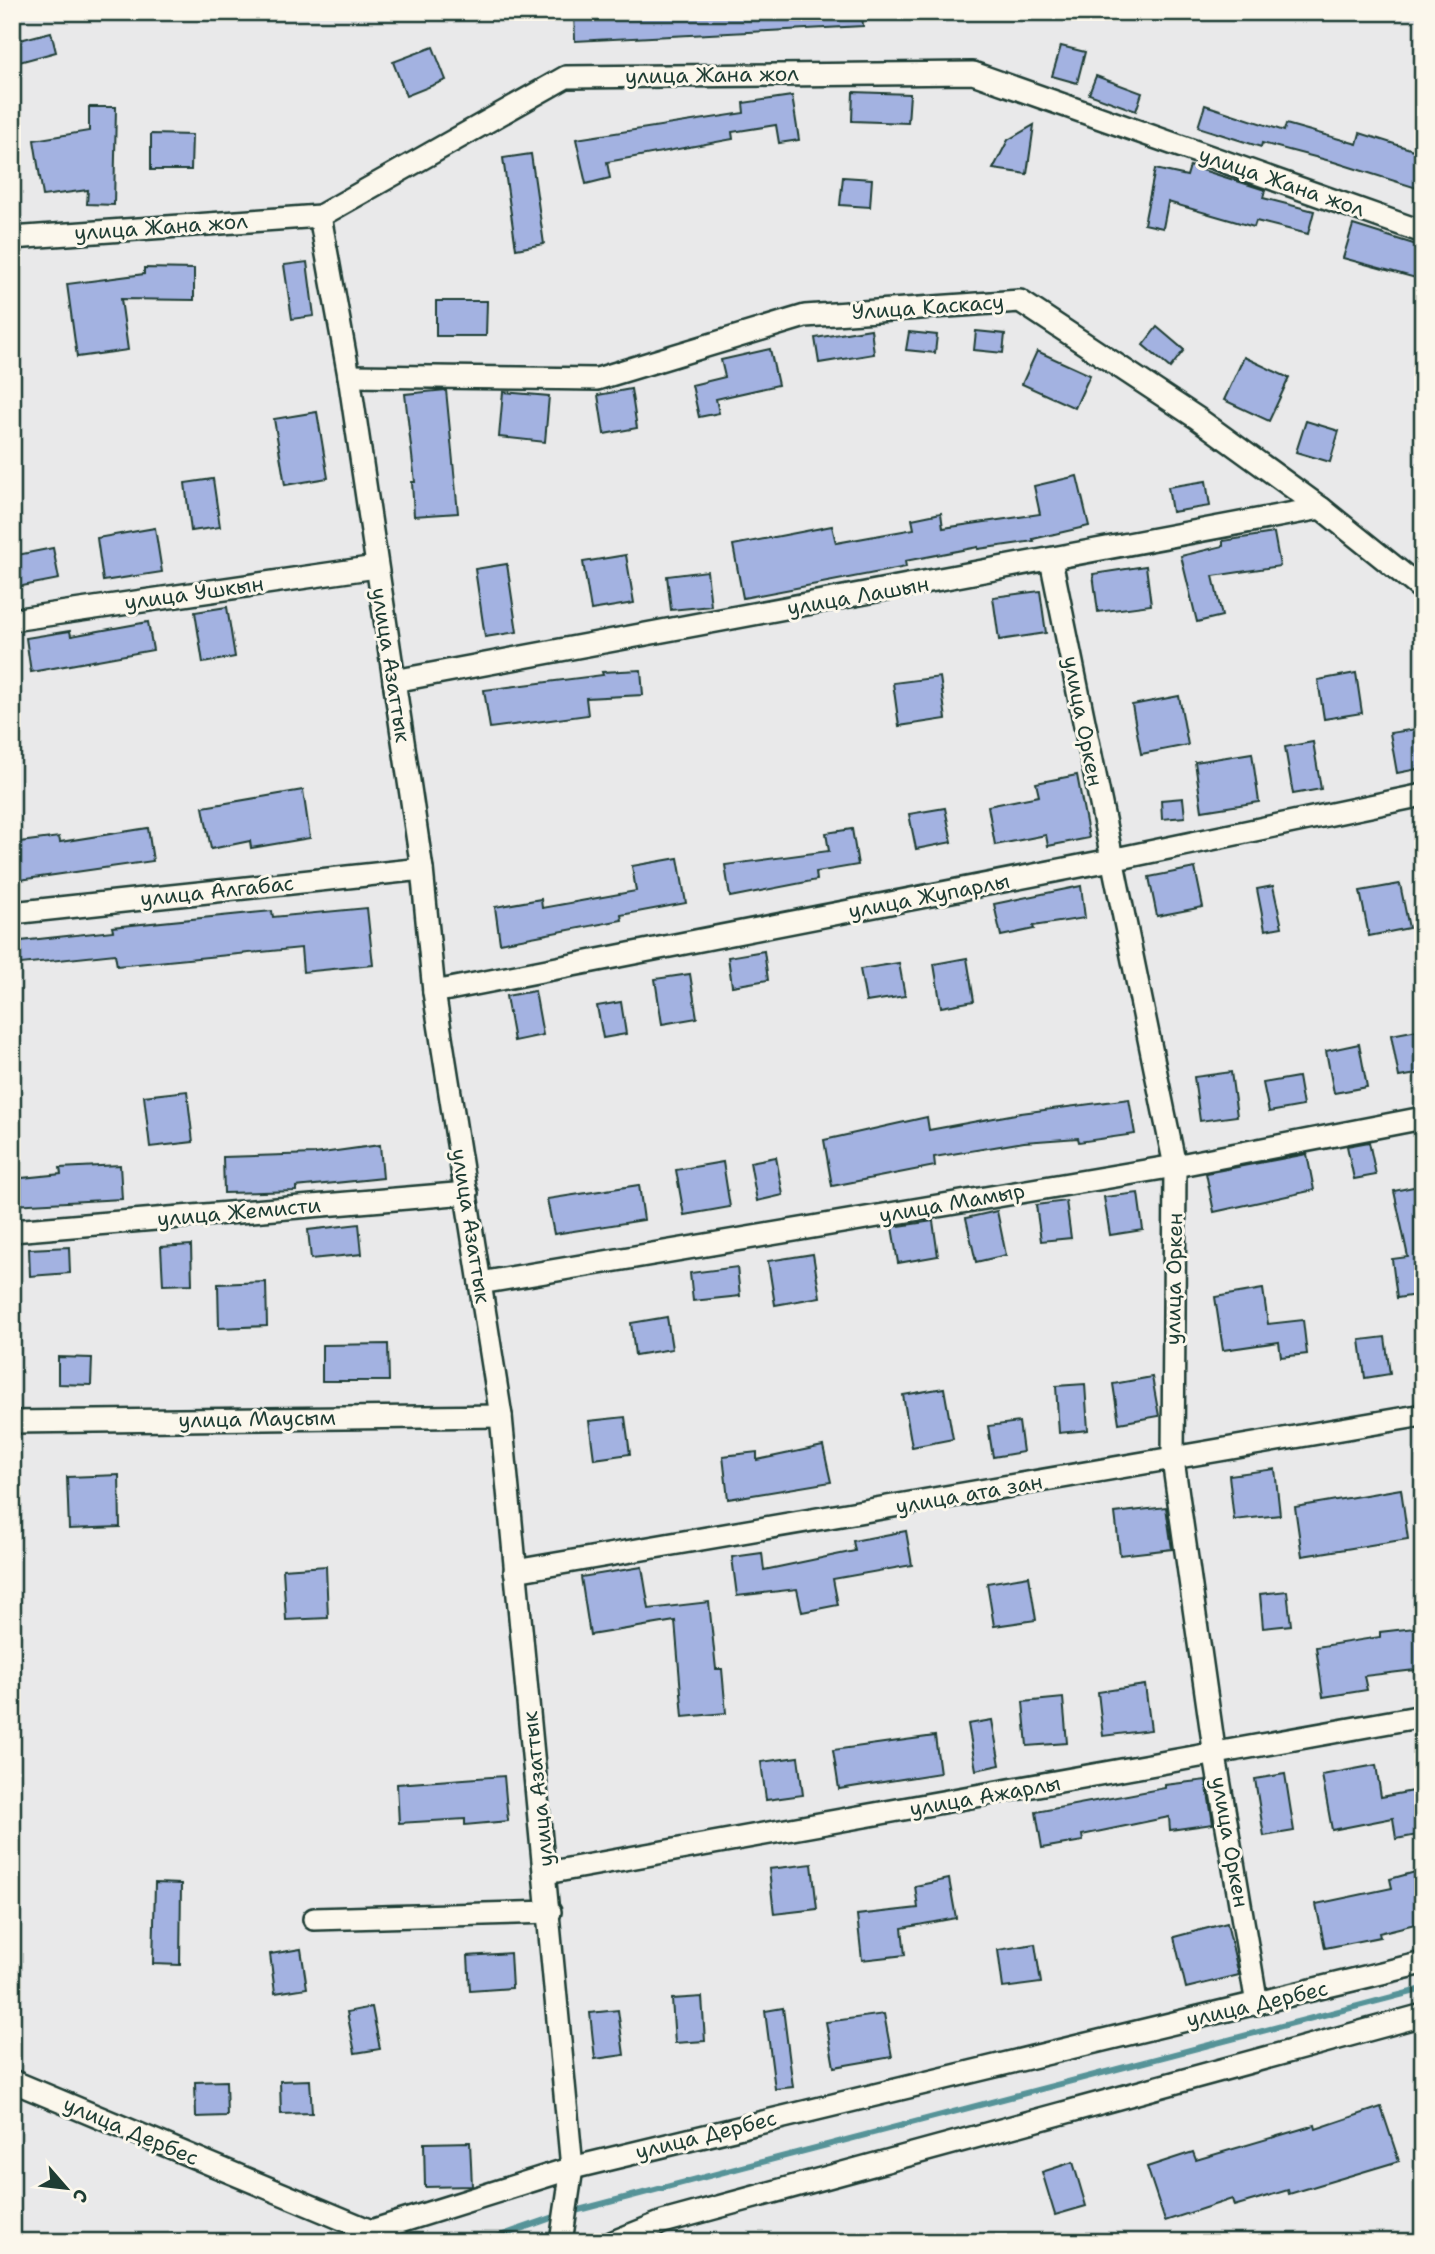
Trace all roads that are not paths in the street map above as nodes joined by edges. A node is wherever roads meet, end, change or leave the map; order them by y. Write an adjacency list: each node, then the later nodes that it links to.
1 (320, 216): 2 (street, улица Жана жол); 3 (street, улица Жана жол); 4 (street, улица Азаттык)
2 (1423, 232)
3 (12, 237)
4 (349, 376): 5 (street, Улица Каскасу); 7 (street, улица Азаттык)
5 (1321, 508): 6 (street, улица Лашын); 8 (street, Улица Каскасу)
6 (1051, 560): 10 (street, улица Лашын); 12 (street, улица Оркен)
7 (376, 567): 9 (street, улица Ушкын); 10 (street, улица Азаттык)
8 (1423, 590)
9 (12, 620)
10 (394, 681): 13 (street, улица Азаттык)
11 (1423, 795): 12 (street, улица Жупарлы)
12 (1111, 860): 15 (street, улица Жупарлы); 17 (street, улица Оркен)
13 (422, 869): 14 (street, улица Алгабас); 15 (street, улица Азаттык)
14 (12, 913)
15 (434, 992): 18 (street, улица Азаттык)
16 (1423, 1118): 17 (street, улица Мамыр)
17 (1175, 1166): 20 (street, улица Мамыр); 24 (street, улица Оркен)
18 (467, 1194): 19 (street, улица Жемисти); 20 (street, улица Азаттык)
19 (12, 1231)
20 (480, 1283): 22 (street, улица Азаттык)
21 (1423, 1415): 24 (street, улица ата зан)
22 (501, 1416): 23 (street, улица Маусым); 25 (street, улица Азаттык)
23 (12, 1422)
24 (1173, 1460): 25 (street, улица ата зан); 27 (street, улица Оркен)
25 (515, 1571): 28 (street, улица Азаттык)
26 (1423, 1716): 27 (street, улица Ажарлы)
27 (1215, 1756): 28 (street, улица Ажарлы); 32 (street, улица Оркен)
28 (546, 1873): 29 (street, улица Азаттык)
29 (550, 1912): 30 (street); 35 (street, улица Азаттык)
30 (314, 1919)
31 (1423, 1964): 32 (street, улица Дербес)
32 (1257, 2004): 35 (street, улица Дербес)
33 (1423, 2015): 38 (street)
34 (12, 2081): 36 (street, улица Дербес)
35 (572, 2168): 36 (street, улица Дербес); 37 (street, улица Азаттык)
36 (364, 2236)
37 (561, 2242)
38 (613, 2242)

